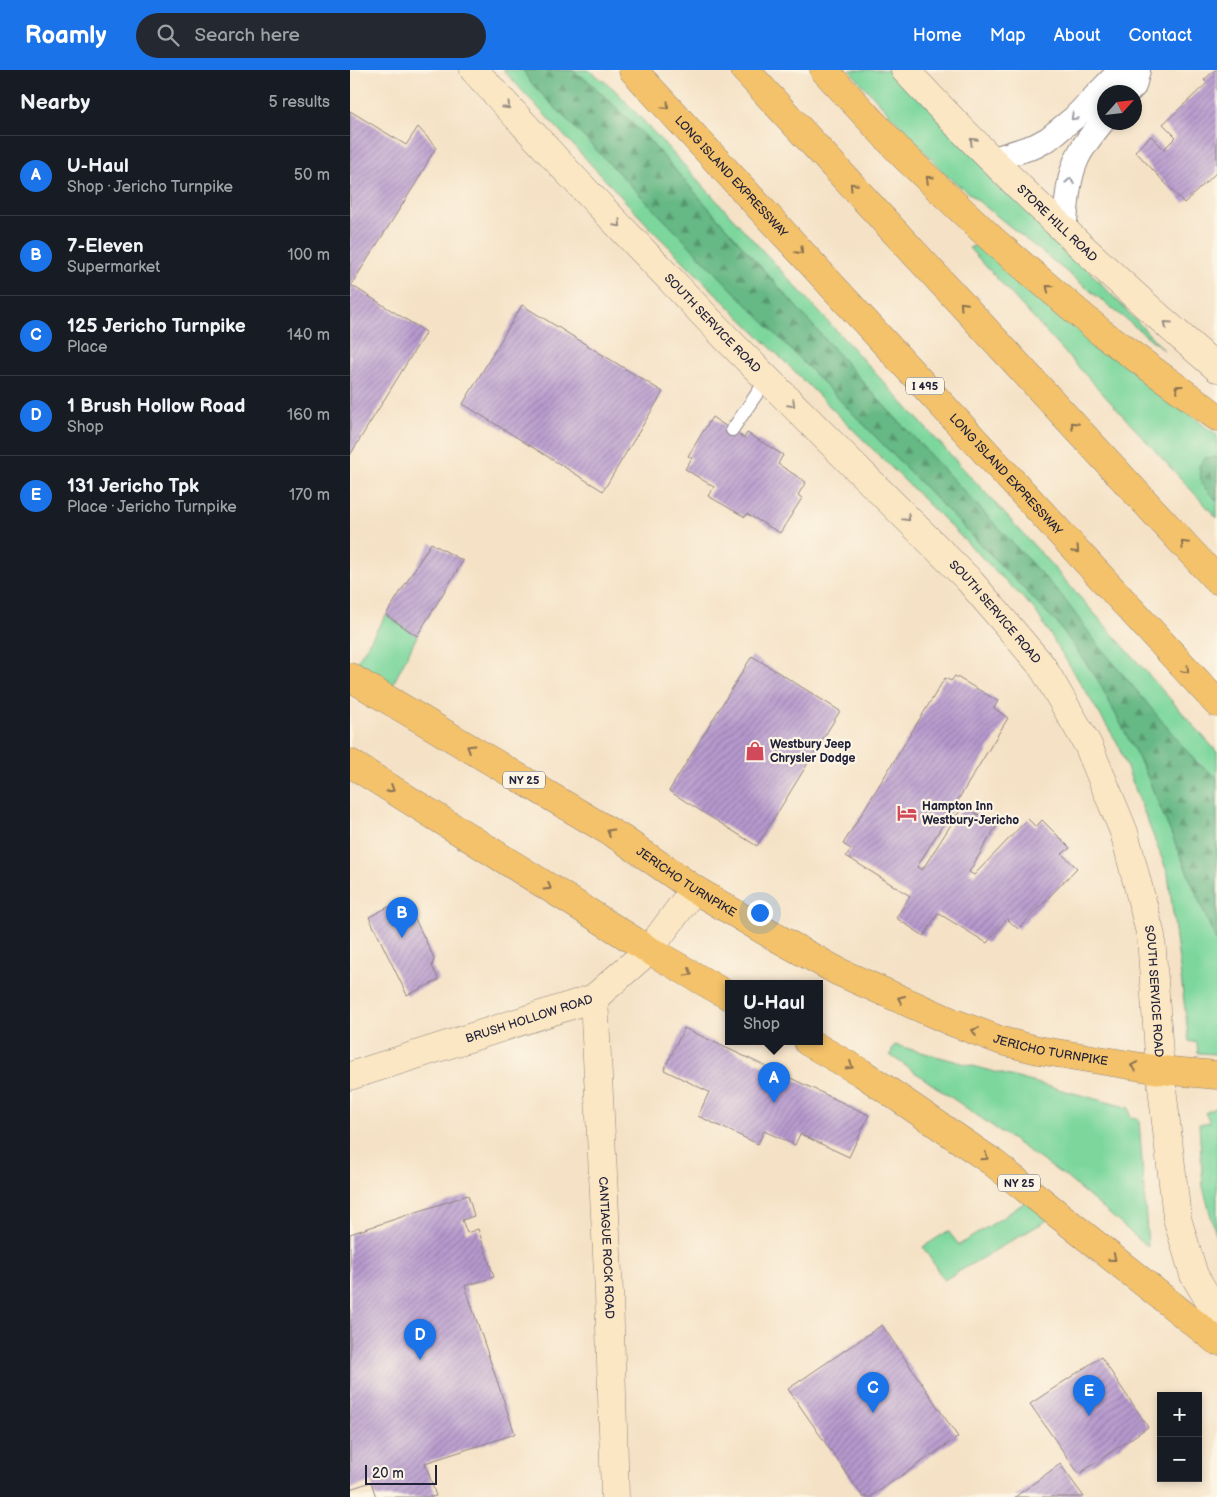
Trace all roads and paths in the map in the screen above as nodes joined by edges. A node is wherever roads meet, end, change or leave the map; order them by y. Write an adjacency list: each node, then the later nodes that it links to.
1 (474, 70): 13 (main road, SOUTH SERVICE ROAD, one-way to 13)
2 (633, 70): 18 (main road, LONG ISLAND EXPRESSWAY / I 495, one-way to 18)
3 (745, 70): 16 (main road, one-way to 3)
4 (824, 70): 14 (main road, one-way to 4)
5 (905, 70): 10 (main road, STORE HILL ROAD, one-way to 5)
6 (1121, 70): 10 (street, one-way to 10)
7 (1138, 70): 8 (street)
8 (1134, 85)
9 (1097, 129): 11 (street, one-way to 9)
10 (991, 160): 11 (main road, STORE HILL ROAD)
11 (1064, 230): 12 (main road, STORE HILL ROAD, one-way to 11)
12 (1217, 368)
13 (767, 379): 15 (lane); 25 (main road, SOUTH SERVICE ROAD, one-way to 25)
14 (1217, 417)
15 (732, 430)
16 (1217, 580)
17 (350, 677): 20 (main road, JERICHO TURNPIKE / NY 25, one-way to 17)
18 (1217, 703)
19 (350, 763): 21 (main road, one-way to 21)
20 (694, 889): 21 (main road, BRUSH HOLLOW ROAD); 25 (main road, JERICHO TURNPIKE / NY 25, one-way to 20)
21 (650, 950): 22 (main road, one-way to 22); 23 (main road, BRUSH HOLLOW ROAD)
22 (725, 994)
23 (594, 998): 27 (main road, BRUSH HOLLOW ROAD); 30 (main road, CANTIAGUE ROCK ROAD)
24 (813, 1045): 29 (main road, NY 25, one-way to 29)
25 (1160, 1070): 26 (main road, JERICHO TURNPIKE / NY 25); 28 (main road, SOUTH SERVICE ROAD)
26 (1217, 1075)
27 (350, 1076)
28 (1217, 1314)
29 (1217, 1341)
30 (615, 1497)

